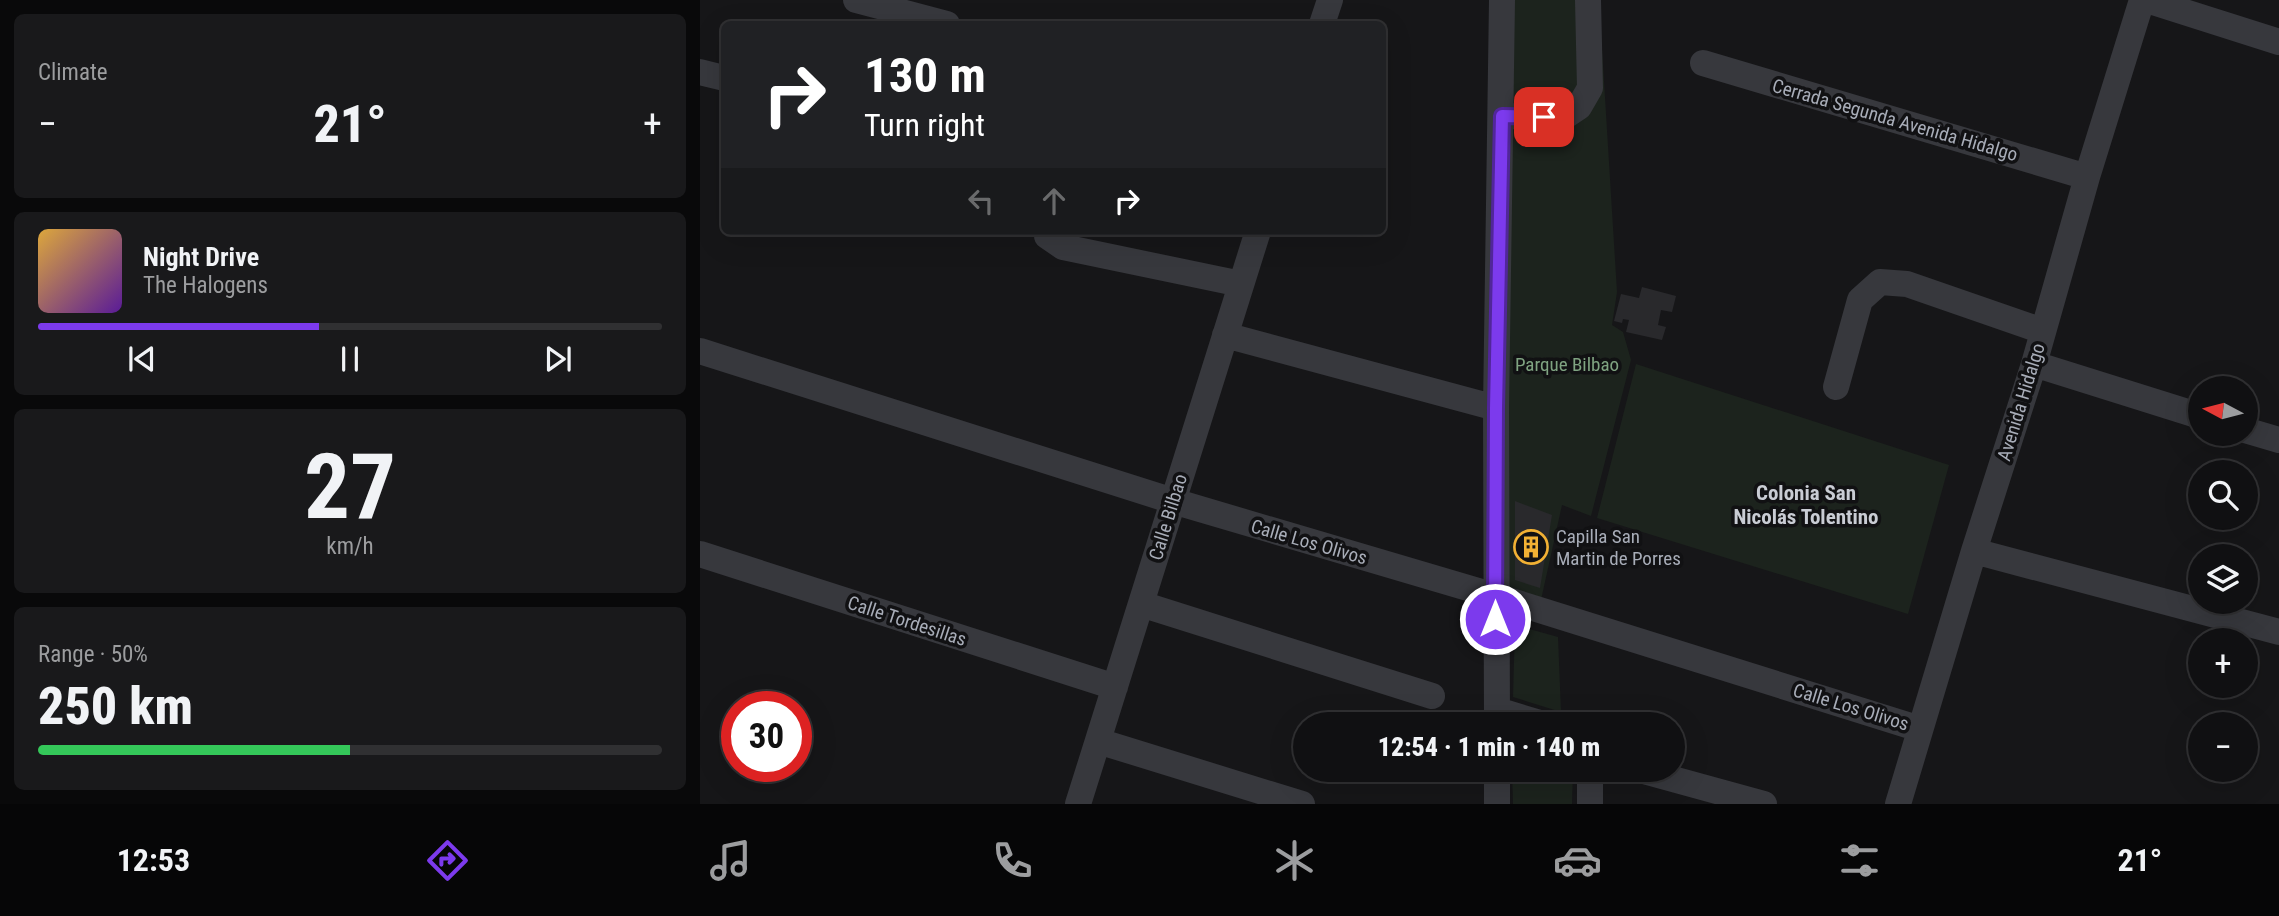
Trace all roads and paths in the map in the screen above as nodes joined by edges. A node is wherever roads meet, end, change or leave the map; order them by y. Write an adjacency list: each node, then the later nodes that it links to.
1 (856, 0): 6 (street)
2 (1330, 0): 7 (street)
3 (1502, 0): 12 (street)
4 (1588, 0): 12 (street)
5 (2145, 0): 8 (street); 13 (street, Avenida Hidalgo)
6 (936, 21)
7 (1323, 21)
8 (2279, 42)
9 (1703, 64): 13 (street, Cerrada Segunda Avenida Hidalgo)
10 (700, 72): 11 (street)
11 (721, 77)
12 (1502, 116): 22 (street)
13 (2087, 177): 17 (street, Avenida Hidalgo)
14 (1047, 235): 16 (street)
15 (1257, 235): 16 (street, Calle Bilbao)
16 (1241, 284): 18 (street, Calle Bilbao)
17 (2043, 331): 20 (street, Avenida Hidalgo); 21 (street)
18 (1225, 335): 22 (street); 26 (street, Calle Bilbao)
19 (700, 351): 26 (street, Calle Los Olivos)
20 (2034, 364): 23 (street); 27 (street, Avenida Hidalgo)
21 (1836, 387)
22 (1496, 408): 29 (street)
23 (2188, 412)
24 (2258, 434): 25 (street)
25 (2279, 440)
26 (1173, 501): 29 (street, Calle Los Olivos); 30 (street, Calle Bilbao)
27 (1974, 551): 31 (street); 35 (street, Avenida Hidalgo)
28 (700, 554): 32 (street, Calle Tordesillas)
29 (1495, 596): 34 (street); 35 (street, Calle Los Olivos)
30 (1141, 604): 32 (street, Calle Bilbao); 33 (street)
31 (2279, 632)
32 (1115, 687): 36 (street, Calle Bilbao)
33 (1432, 696)
34 (1497, 712)
35 (1920, 729): 45 (street, Avenida Hidalgo)
36 (1098, 741): 40 (street, Calle Bilbao); 41 (street)
37 (1497, 782): 42 (street)
38 (1590, 782): 43 (street)
39 (1684, 782): 44 (street)
40 (1078, 804)
41 (1302, 804)
42 (1497, 804)
43 (1590, 804)
44 (1765, 804)
45 (1898, 804)

